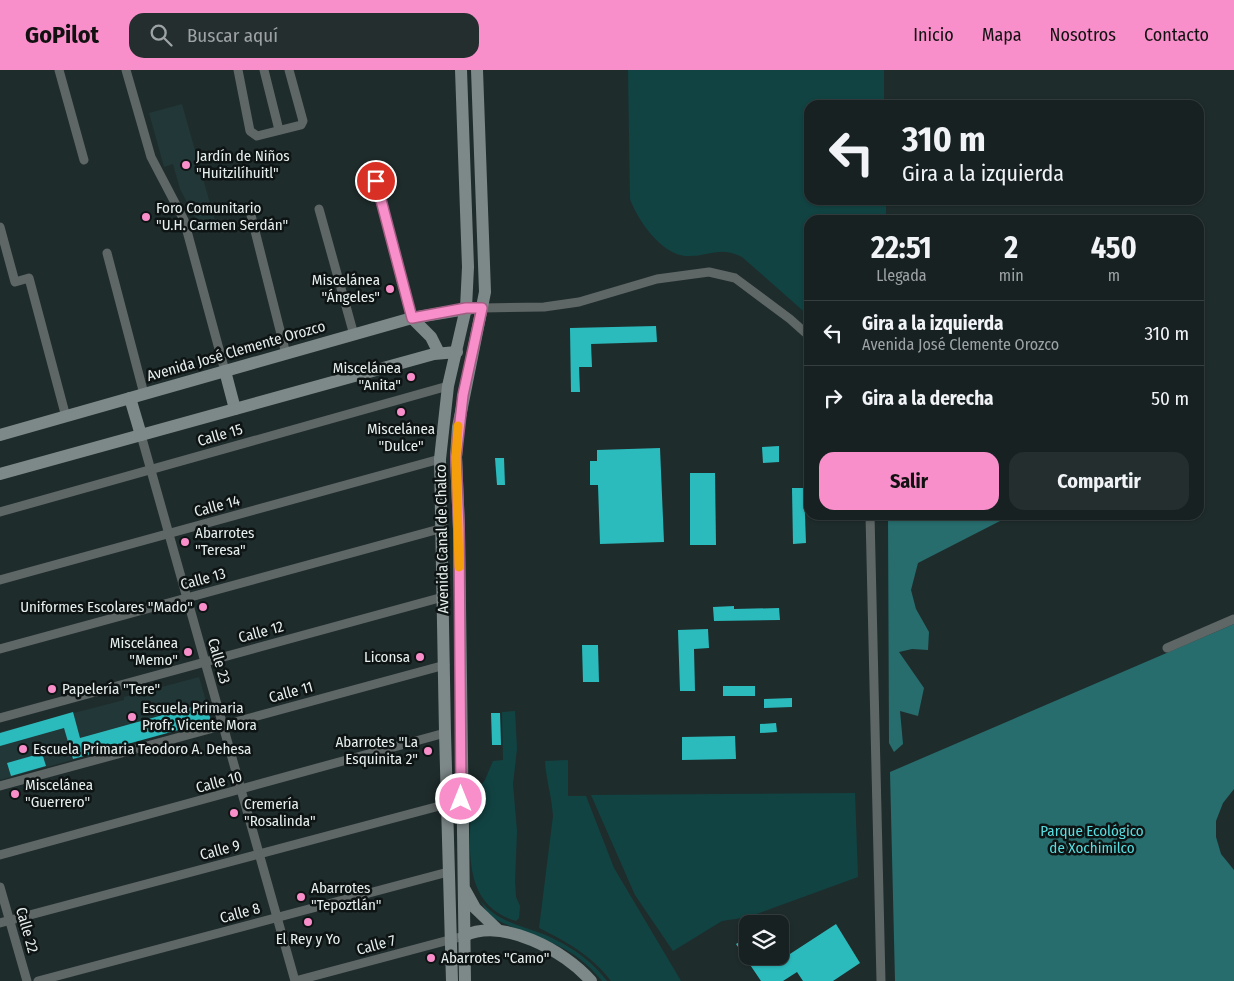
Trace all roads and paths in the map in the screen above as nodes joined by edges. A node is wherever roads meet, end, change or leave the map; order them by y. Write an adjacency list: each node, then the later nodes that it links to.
1 (59, 70): 9 (street)
2 (126, 70): 23 (street)
3 (238, 70): 8 (street)
4 (264, 70): 8 (street)
5 (289, 70): 8 (street)
6 (461, 70): 15 (main road, Avenida Canal de Chalco)
7 (477, 70): 16 (main road, Avenida Canal de Chalco)
8 (279, 130)
9 (84, 160)
10 (376, 181): 17 (street)
11 (320, 209): 19 (street)
12 (251, 215): 22 (street)
13 (0, 227): 28 (street)
14 (107, 252): 25 (street)
15 (466, 308): 16 (main road, Avenida José Clemente Orozco); 17 (main road, Avenida José Clemente Orozco); 20 (main road, Avenida Canal de Chalco)
16 (482, 308): 18 (street); 56 (main road, Avenida Canal de Chalco)
17 (412, 318): 19 (main road, Avenida José Clemente Orozco); 21 (main road)
18 (804, 332)
19 (354, 335): 22 (main road, Avenida José Clemente Orozco)
20 (457, 352): 21 (main road); 24 (main road, Avenida Canal de Chalco)
21 (440, 353): 27 (main road)
22 (286, 354): 23 (main road, Avenida José Clemente Orozco)
23 (225, 372): 25 (main road, Avenida José Clemente Orozco); 27 (main road)
24 (448, 386): 31 (main road, Avenida Canal de Chalco); 32 (street, Calle 15)
25 (144, 394): 26 (main road, Avenida José Clemente Orozco)
26 (130, 398): 28 (main road, Avenida José Clemente Orozco); 29 (main road)
27 (235, 408): 29 (main road)
28 (66, 417): 30 (main road, Avenida José Clemente Orozco)
29 (141, 435): 32 (street, Calle 23); 33 (main road)
30 (0, 436)
31 (440, 459): 36 (main road, Avenida Canal de Chalco); 37 (street, Calle 14)
32 (150, 469): 34 (street, Calle 15); 37 (street, Calle 23)
33 (0, 474)
34 (0, 512)
35 (870, 520): 69 (street)
36 (443, 528): 39 (main road, Avenida Canal de Chalco); 40 (street, Calle 13)
37 (168, 534): 38 (street, Calle 14); 40 (street, Calle 23)
38 (0, 580)
39 (443, 597): 44 (street, Calle 12); 45 (main road, Avenida Canal de Chalco)
40 (187, 598): 43 (street, Calle 13); 44 (street, Calle 23)
41 (1234, 619): 42 (street)
42 (1167, 648)
43 (0, 649)
44 (205, 662): 46 (street, Calle 12); 47 (street, Calle 23)
45 (445, 665): 47 (street, Calle 11); 48 (main road, Avenida Canal de Chalco)
46 (0, 718)
47 (223, 725): 49 (street, Calle 11); 50 (street, Calle 23)
48 (444, 733): 50 (street, Calle 10); 51 (main road, Avenida Canal de Chalco)
49 (0, 786)
50 (241, 790): 52 (street, Calle 23); 53 (street, Calle 10)
51 (447, 804): 52 (street, Calle 9); 54 (main road, Avenida Canal de Chalco)
52 (259, 853): 57 (street, Calle 23); 58 (street, Calle 9)
53 (0, 855)
54 (448, 872): 57 (street, Calle 8); 62 (main road, Avenida Canal de Chalco)
55 (0, 886): 58 (street, Calle 22)
56 (464, 889): 60 (main road); 61 (main road, Avenida Canal de Chalco)
57 (277, 918): 64 (street, Calle 8); 65 (street, Calle 23)
58 (10, 921): 59 (street, Calle 9); 63 (street, Calle 22)
59 (0, 923)
60 (502, 931): 61 (main road); 68 (main road)
61 (464, 936): 62 (street, Calle 7); 67 (main road, Avenida Canal de Chalco)
62 (451, 940): 65 (street, Calle 7); 66 (main road, Avenida Canal de Chalco)
63 (27, 981)
64 (38, 981)
65 (295, 981)
66 (452, 981)
67 (465, 981)
68 (591, 981)
69 (881, 981)

